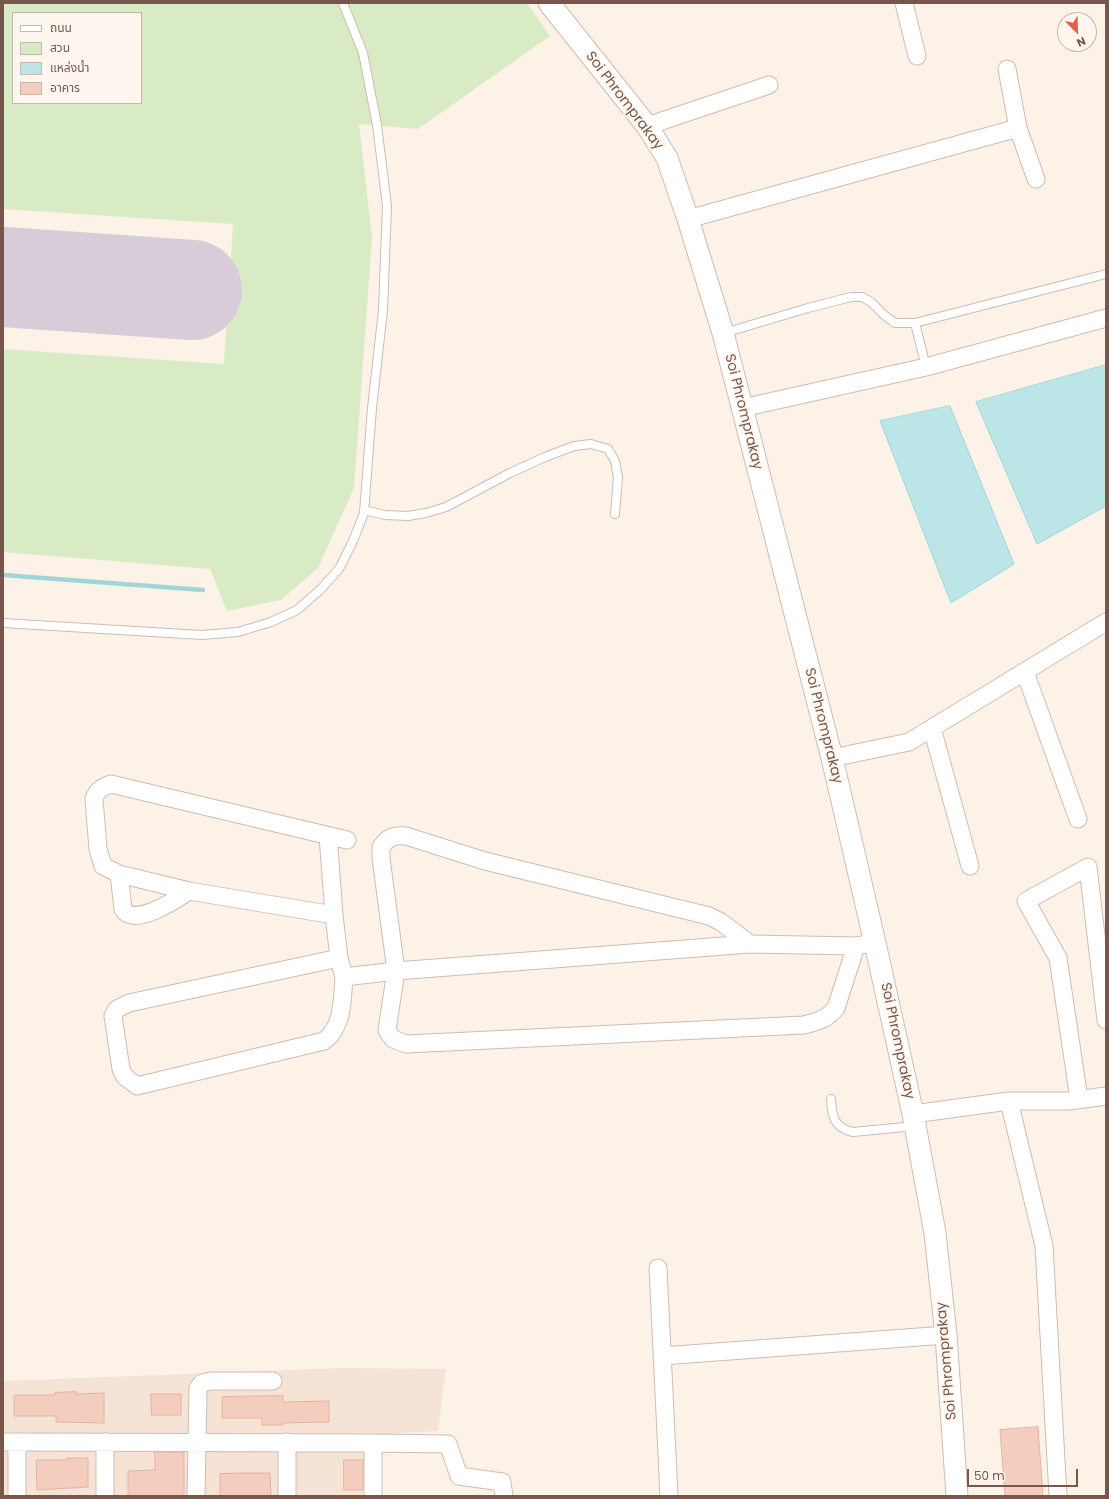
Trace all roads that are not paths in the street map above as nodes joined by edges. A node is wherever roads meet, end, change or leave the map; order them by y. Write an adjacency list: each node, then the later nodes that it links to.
1 (342, 3): 17 (lane)
2 (549, 3): 7 (street, Soi Phromprakay)
3 (904, 3): 4 (street)
4 (917, 56)
5 (1006, 69): 8 (street)
6 (769, 85): 7 (street)
7 (647, 126): 10 (street, Soi Phromprakay)
8 (1018, 128): 9 (street); 10 (street)
9 (1036, 179)
10 (688, 219): 14 (street, Soi Phromprakay)
11 (1106, 274): 13 (lane)
12 (1106, 318): 15 (street)
13 (915, 323): 14 (lane); 15 (lane)
14 (723, 333): 16 (street, Soi Phromprakay)
15 (926, 367): 16 (street)
16 (742, 408): 23 (street, Soi Phromprakay)
17 (364, 510): 18 (lane); 20 (lane)
18 (615, 514)
19 (1106, 622): 21 (street)
20 (3, 623)
21 (1025, 672): 22 (street); 24 (street)
22 (932, 728): 23 (street); 27 (street)
23 (832, 758): 32 (street, Soi Phromprakay)
24 (1078, 818)
25 (328, 836): 26 (street); 28 (street); 30 (street)
26 (347, 840)
27 (970, 866)
28 (119, 874): 29 (street); 29 (street)
29 (189, 891): 30 (street)
30 (334, 915): 34 (street)
31 (750, 944): 32 (street); 35 (street); 35 (street)
32 (866, 944): 35 (street); 42 (street, Soi Phromprakay)
33 (1102, 948): 37 (street); 40 (street)
34 (339, 958): 36 (street); 36 (street)
35 (396, 972): 36 (street)
36 (344, 977)
37 (1106, 1020)
38 (1106, 1096): 40 (street)
39 (831, 1099): 42 (lane)
40 (1079, 1099): 41 (street)
41 (1009, 1101): 42 (street); 60 (street)
42 (914, 1120): 44 (street, Soi Phromprakay)
43 (658, 1268): 45 (street)
44 (946, 1335): 45 (street); 59 (street, Soi Phromprakay)
45 (662, 1356): 58 (street)
46 (273, 1381): 49 (street)
47 (10, 1442): 48 (street); 52 (street)
48 (105, 1442): 49 (street); 53 (street)
49 (197, 1442): 50 (street); 54 (street)
50 (287, 1442): 51 (street); 55 (street)
51 (373, 1443): 56 (street); 57 (street)
52 (17, 1496)
53 (105, 1496)
54 (196, 1496)
55 (287, 1496)
56 (373, 1496)
57 (504, 1496)
58 (669, 1496)
59 (957, 1496)
60 (1058, 1496)

